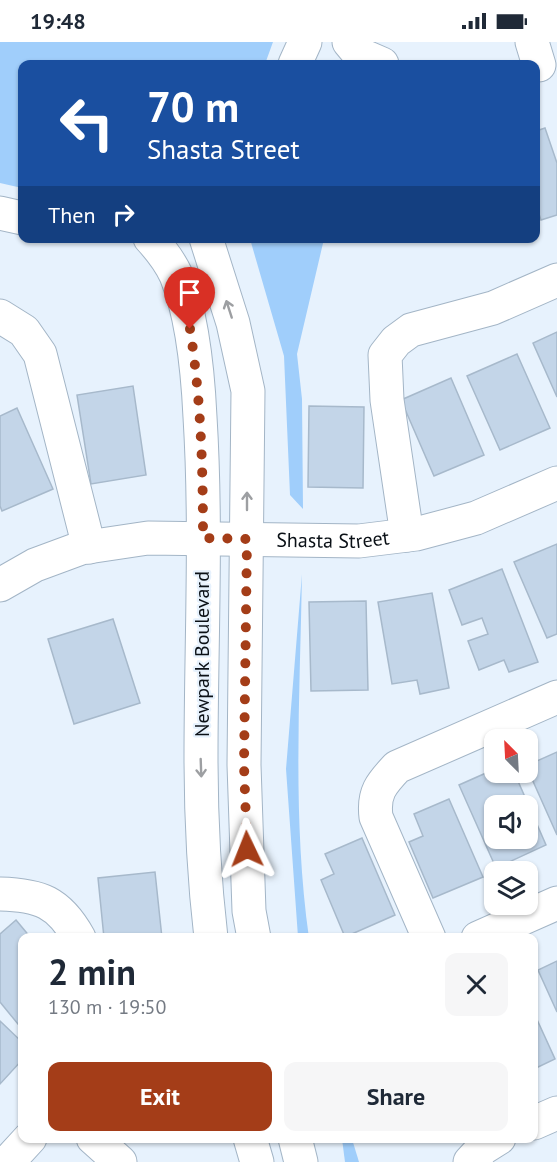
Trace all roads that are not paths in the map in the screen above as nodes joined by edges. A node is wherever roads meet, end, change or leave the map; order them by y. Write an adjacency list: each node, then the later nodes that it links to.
1 (305, 42): 3 (street)
2 (349, 42): 4 (street)
3 (297, 60)
4 (372, 60)
5 (0, 213): 6 (street)
6 (18, 217)
7 (155, 243): 13 (street, Newpark Boulevard)
8 (208, 243): 14 (street, one-way to 8)
9 (557, 280): 12 (street)
10 (0, 316): 15 (street)
11 (557, 483): 12 (street, Shasta Street)
12 (406, 535): 14 (street, Shasta Street)
13 (203, 538): 14 (street, Shasta Street); 15 (street, Shasta Street); 18 (street, Newpark Boulevard)
14 (247, 539): 17 (street)
15 (89, 547): 16 (street, Shasta Street)
16 (0, 585)
17 (245, 682): 18 (street); 24 (street)
18 (201, 683): 23 (street, Newpark Boulevard, one-way to 23)
19 (557, 697): 25 (street)
20 (0, 894): 22 (street)
21 (557, 903): 26 (street)
22 (77, 933)
23 (210, 933)
24 (253, 933)
25 (427, 933)
26 (488, 933)
27 (557, 1113): 28 (street)
28 (538, 1121)
29 (25, 1143): 34 (street)
30 (99, 1143): 35 (street)
31 (251, 1143): 36 (street)
32 (296, 1143): 37 (street)
33 (491, 1143): 38 (street)
34 (8, 1162)
35 (120, 1162)
36 (257, 1162)
37 (301, 1162)
38 (470, 1162)

